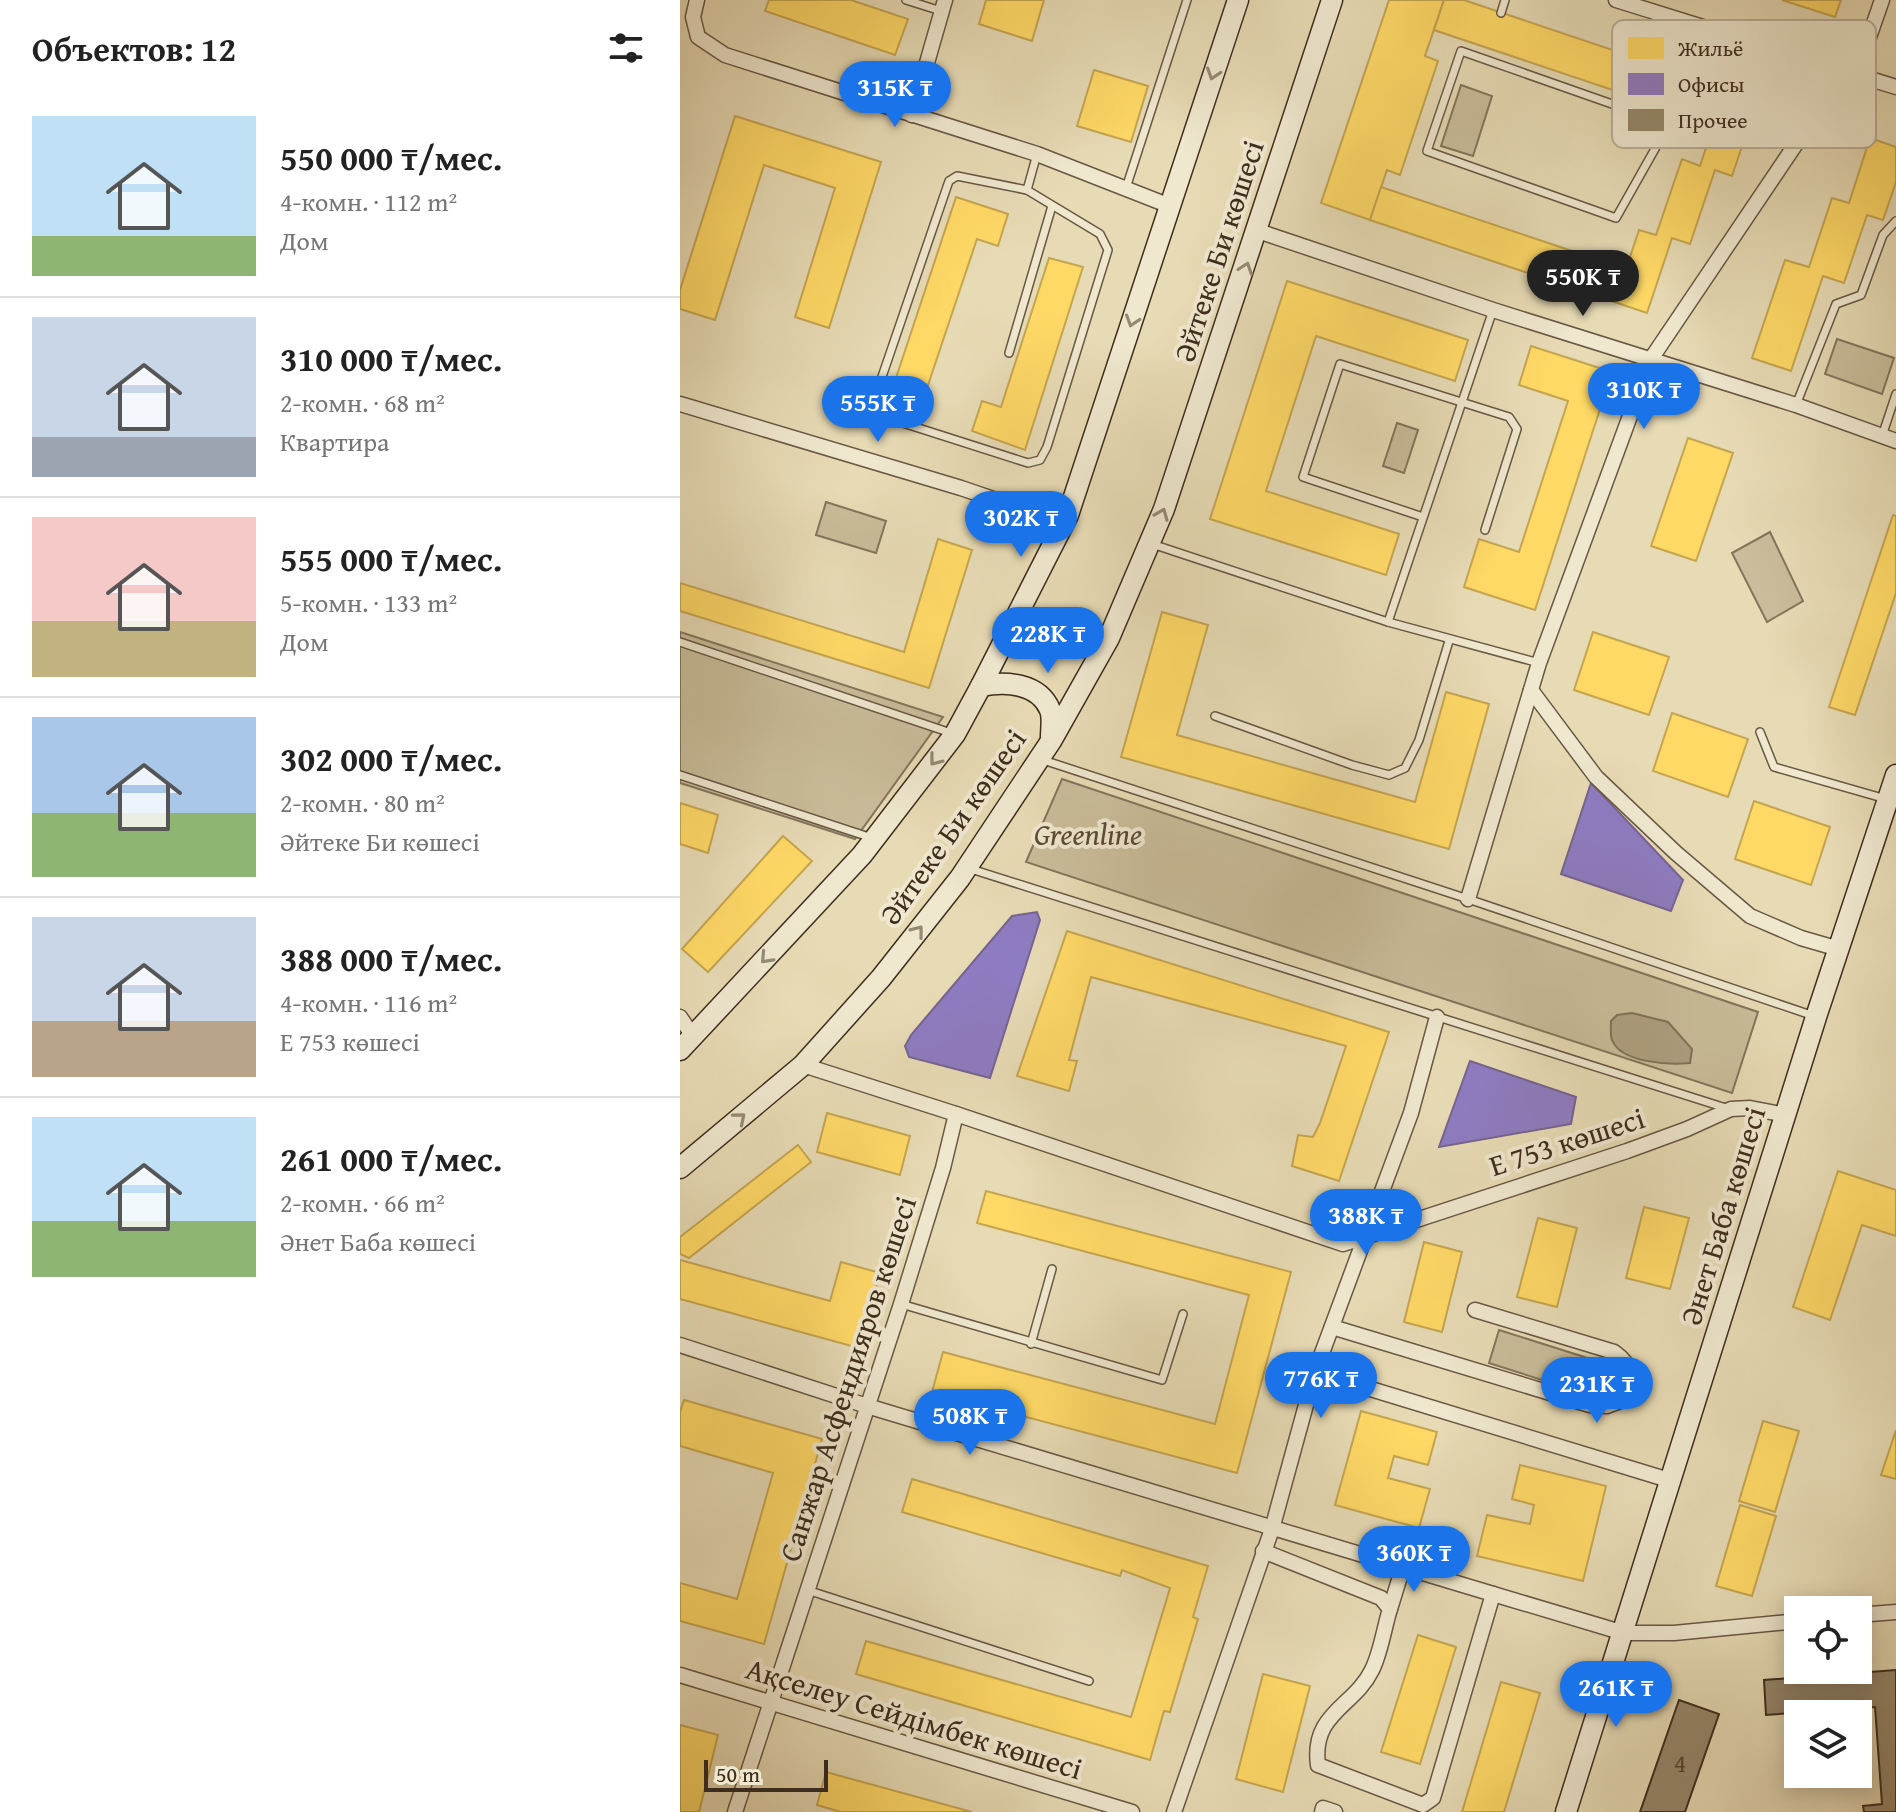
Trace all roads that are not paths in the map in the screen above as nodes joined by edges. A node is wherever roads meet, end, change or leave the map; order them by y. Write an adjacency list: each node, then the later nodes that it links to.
1 (697, 0): 18 (street)
2 (906, 0): 9 (lane)
3 (1187, 0): 22 (lane)
4 (1238, 0): 25 (street, Әйтеке Би көшесі, one-way to 25)
5 (1332, 0): 27 (street, Әйтеке Би көшесі)
6 (1505, 0): 10 (lane)
7 (1616, 0): 11 (street)
8 (1882, 0): 12 (street)
9 (943, 5): 18 (street)
10 (1501, 13)
11 (1681, 20)
12 (1875, 20)
13 (1489, 48): 14 (lane)
14 (1485, 59): 17 (lane); 19 (lane)
15 (1876, 81): 16 (street)
16 (1896, 87)
17 (1612, 104)
18 (912, 115): 21 (street)
19 (1655, 148)
20 (1793, 148): 30 (street)
21 (1037, 154): 22 (street); 23 (lane)
22 (1126, 188): 25 (street)
23 (1027, 190): 24 (lane); 24 (lane)
24 (1052, 206): 29 (lane)
25 (1170, 206): 37 (street, Әйтеке Би көшесі, one-way to 37)
26 (1896, 221): 34 (lane)
27 (1258, 231): 28 (street); 39 (street, Әйтеке Би көшесі, one-way to 27)
28 (1493, 310): 30 (street); 32 (lane)
29 (1009, 353)
30 (1651, 359): 34 (street); 43 (street)
31 (1896, 394): 35 (lane)
32 (1460, 403): 36 (lane); 36 (lane); 38 (lane)
33 (680, 404): 37 (street)
34 (1796, 405): 35 (street)
35 (1889, 439)
36 (1423, 517): 40 (lane)
37 (1064, 523): 44 (street, Әйтеке Би көшесі)
38 (1485, 530)
39 (1150, 543): 40 (lane); 49 (street, Әйтеке Би көшесі)
40 (1388, 622): 41 (lane)
41 (1449, 641): 43 (lane); 46 (lane)
42 (680, 642): 48 (lane)
43 (1539, 663): 45 (street)
44 (981, 686): 48 (street, Әйтеке Би көшесі); 49 (street)
45 (1531, 690): 56 (street); 57 (street)
46 (1215, 716)
47 (1760, 732): 53 (lane)
48 (955, 734): 54 (street, Әйтеке Би көшесі, one-way to 54)
49 (1051, 741): 50 (street, Әйтеке Би көшесі)
50 (1039, 758): 55 (street, Әйтеке Би көшесі); 56 (lane)
51 (680, 775): 54 (lane)
52 (1896, 775): 53 (street, Әнет Баба көшесі)
53 (1888, 800): 57 (street, Әнет Баба көшесі)
54 (874, 839): 61 (street, Әйтеке Би көшесі, one-way to 61)
55 (967, 868): 59 (lane); 62 (street, Әйтеке Би көшесі, one-way to 55)
56 (1468, 899): 60 (lane)
57 (1839, 949): 60 (street, Әнет Баба көшесі)
58 (680, 1017): 61 (street)
59 (1437, 1017): 63 (lane); 67 (street)
60 (1816, 1017): 65 (street, Әнет Баба көшесі)
61 (686, 1043)
62 (803, 1065): 64 (street); 66 (street, Әйтеке Би көшесі, one-way to 62)
63 (1731, 1109): 65 (street, Е 753 көшесі); 67 (street, Е 753 көшесі)
64 (956, 1114): 67 (street, Е 753 көшесі); 69 (street, Санжар Асфендияров көшесі)
65 (1786, 1115): 77 (street, Әнет Баба көшесі)
66 (680, 1168)
67 (1366, 1238): 72 (street)
68 (1052, 1269): 73 (lane)
69 (901, 1304): 73 (lane); 76 (street, Санжар Асфендияров көшесі)
70 (1475, 1310): 72 (street)
71 (1183, 1314): 73 (lane)
72 (1332, 1327): 75 (street)
73 (1031, 1344)
74 (680, 1345): 76 (street)
75 (1315, 1372): 77 (street); 78 (street)
76 (867, 1406): 78 (street); 81 (street, Санжар Асфендияров көшесі)
77 (1672, 1481): 87 (street, Әнет Баба көшесі)
78 (1272, 1529): 79 (street); 80 (street)
79 (1263, 1551): 83 (street); 93 (street)
80 (1403, 1567): 82 (street); 83 (street)
81 (807, 1590): 89 (lane); 90 (street, Санжар Асфендияров көшесі)
82 (1493, 1594): 83 (street); 87 (street)
83 (1390, 1609)
84 (1896, 1612): 85 (street)
85 (1872, 1614)
86 (1784, 1622): 87 (street)
87 (1624, 1633): 96 (street, Әнет Баба көшесі)
88 (680, 1675): 90 (street, Ақселеу Сейдімбек көшесі)
89 (1089, 1681)
90 (771, 1702): 91 (street, Санжар Асфендияров көшесі); 92 (street, Ақселеу Сейдімбек көшесі)
91 (735, 1812)
92 (1132, 1812)
93 (1174, 1812)
94 (1322, 1812): 95 (street)
95 (1335, 1812)
96 (1566, 1812)

